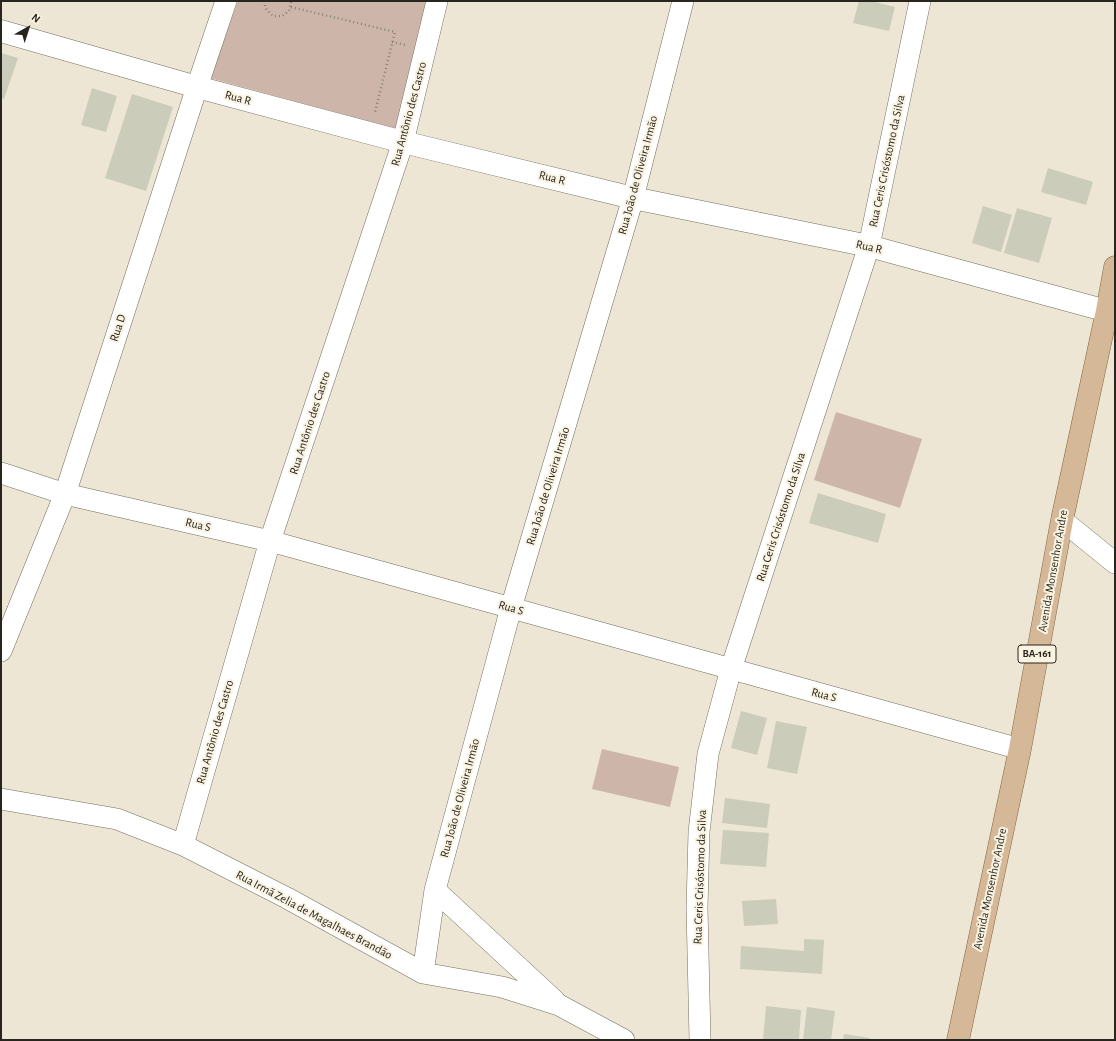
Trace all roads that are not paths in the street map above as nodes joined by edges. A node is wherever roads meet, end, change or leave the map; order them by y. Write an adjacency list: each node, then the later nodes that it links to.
1 (226, 1): 6 (street, Rua D)
2 (437, 1): 7 (street, Rua Antônio des Castro)
3 (683, 1): 8 (street, Rua João de Oliveira Irmão)
4 (920, 1): 9 (street, Rua Ceris Crisóstomo da Silva)
5 (1, 32): 6 (street, Rua R)
6 (196, 87): 7 (street, Rua R); 13 (street, Rua D)
7 (403, 142): 8 (street, Rua R); 15 (street, Rua Antônio des Castro)
8 (633, 198): 9 (street, Rua R); 17 (street, Rua João de Oliveira Irmão)
9 (869, 246): 11 (street, Rua R); 19 (street, Rua Ceris Crisóstomo da Silva)
10 (1115, 267): 11 (main road, Avenida Monsenhor Andre / BA-161)
11 (1107, 311): 14 (main road, Avenida Monsenhor Andre / BA-161)
12 (1, 473): 13 (street, Rua S)
13 (65, 494): 15 (street, Rua S); 18 (street, Rua D)
14 (1062, 520): 16 (street); 20 (main road, Avenida Monsenhor Andre / BA-161)
15 (270, 541): 17 (street, Rua S); 22 (street, Rua Antônio des Castro)
16 (1115, 563)
17 (511, 608): 19 (street, Rua S); 23 (street, Rua João de Oliveira Irmão)
18 (1, 650)
19 (731, 669): 20 (street, Rua S); 27 (street, Rua Ceris Crisóstomo da Silva)
20 (1020, 749): 28 (main road, Avenida Monsenhor Andre / BA-161)
21 (1, 800): 22 (street, Rua Irmã Zelia de Magalhaes Brandão)
22 (183, 844): 24 (street, Rua Irmã Zelia de Magalhaes Brandão)
23 (434, 890): 24 (street, Rua João de Oliveira Irmão); 25 (street)
24 (423, 974): 25 (street, Rua Irmã Zelia de Magalhaes Brandão)
25 (559, 1005): 26 (street, Rua Irmã Zelia de Magalhaes Brandão)
26 (624, 1040)
27 (700, 1040)
28 (958, 1040)

